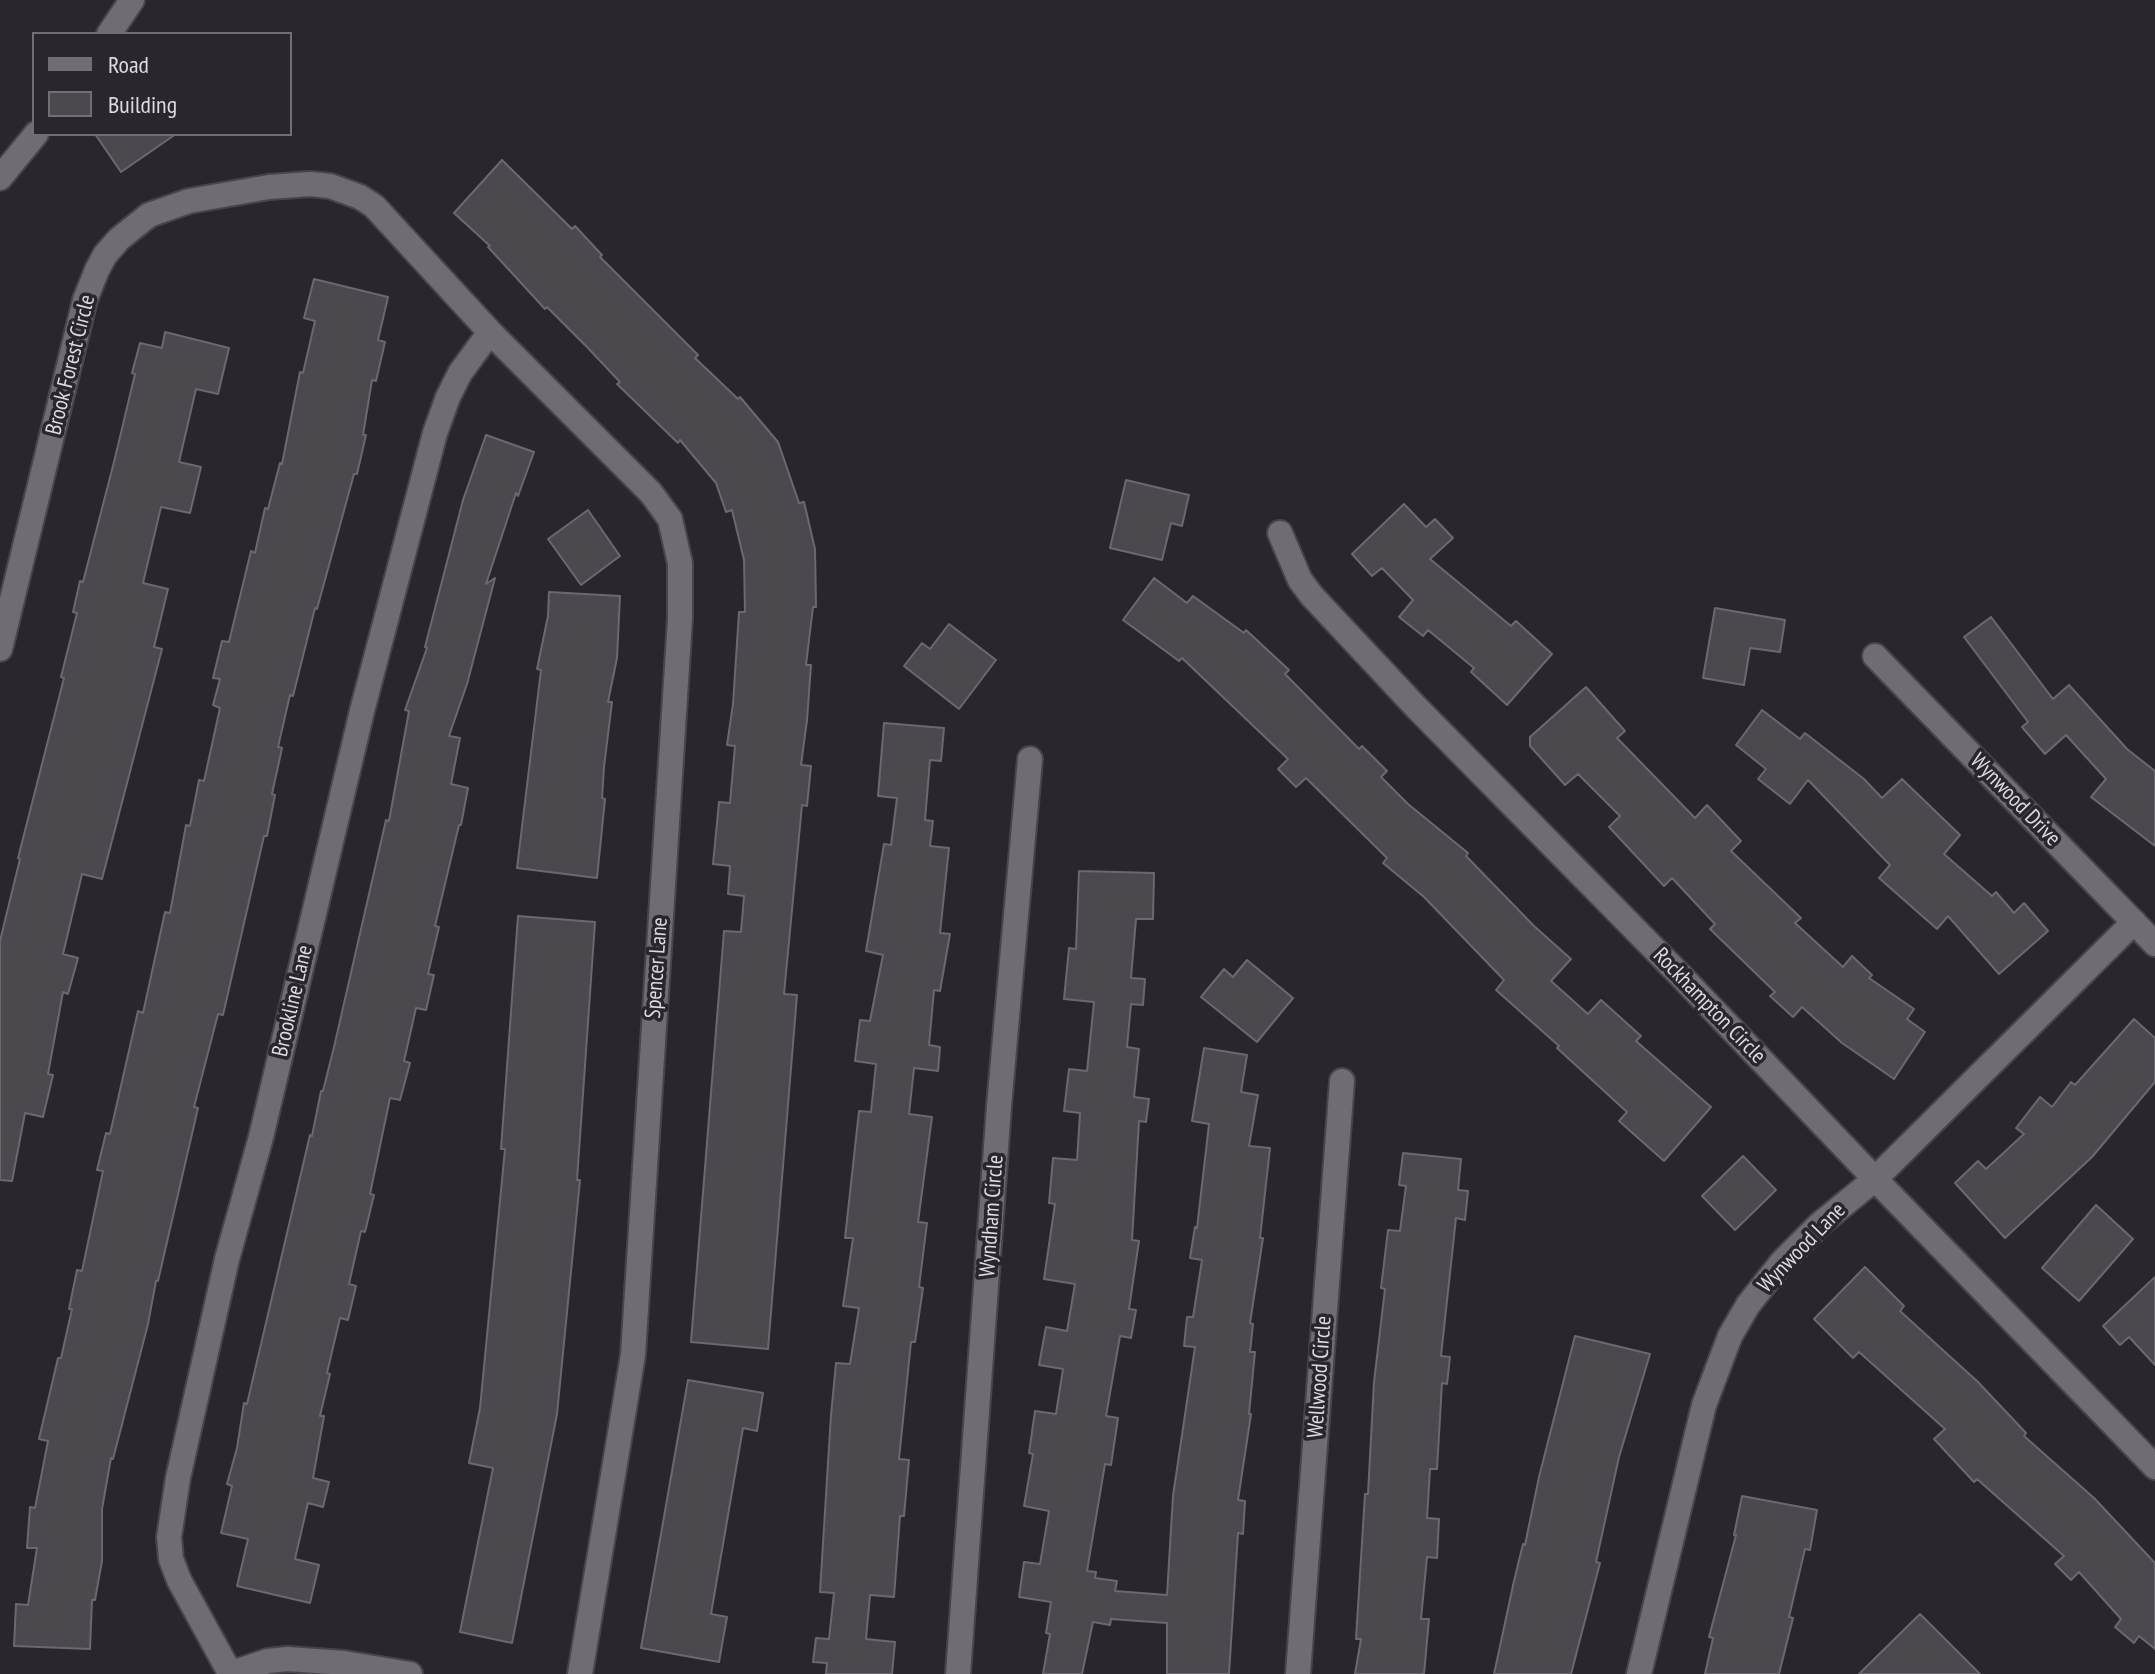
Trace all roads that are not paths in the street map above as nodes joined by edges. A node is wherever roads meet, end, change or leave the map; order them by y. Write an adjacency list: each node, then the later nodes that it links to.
1 (132, 0): 2 (street)
2 (110, 32)
3 (34, 136): 4 (street)
4 (0, 178)
5 (490, 332): 7 (street, Brook Forest Circle); 15 (street, Brookline Lane); 17 (street, Spencer Lane)
6 (1280, 533): 13 (street, Rockhampton Circle)
7 (0, 649)
8 (1875, 656): 10 (street, Wynwood Drive)
9 (1030, 759): 18 (street, Wyndham Circle)
10 (2134, 922): 11 (street, Wynwood Drive); 13 (street, Wynwood Lane)
11 (2155, 944)
12 (1342, 1081): 19 (street, Wellwood Circle)
13 (1875, 1179): 14 (street, Rockhampton Circle); 20 (street, Wynwood Lane)
14 (2155, 1467)
15 (230, 1674): 16 (street)
16 (410, 1674)
17 (580, 1674)
18 (958, 1674)
19 (1298, 1674)
20 (1639, 1674)

